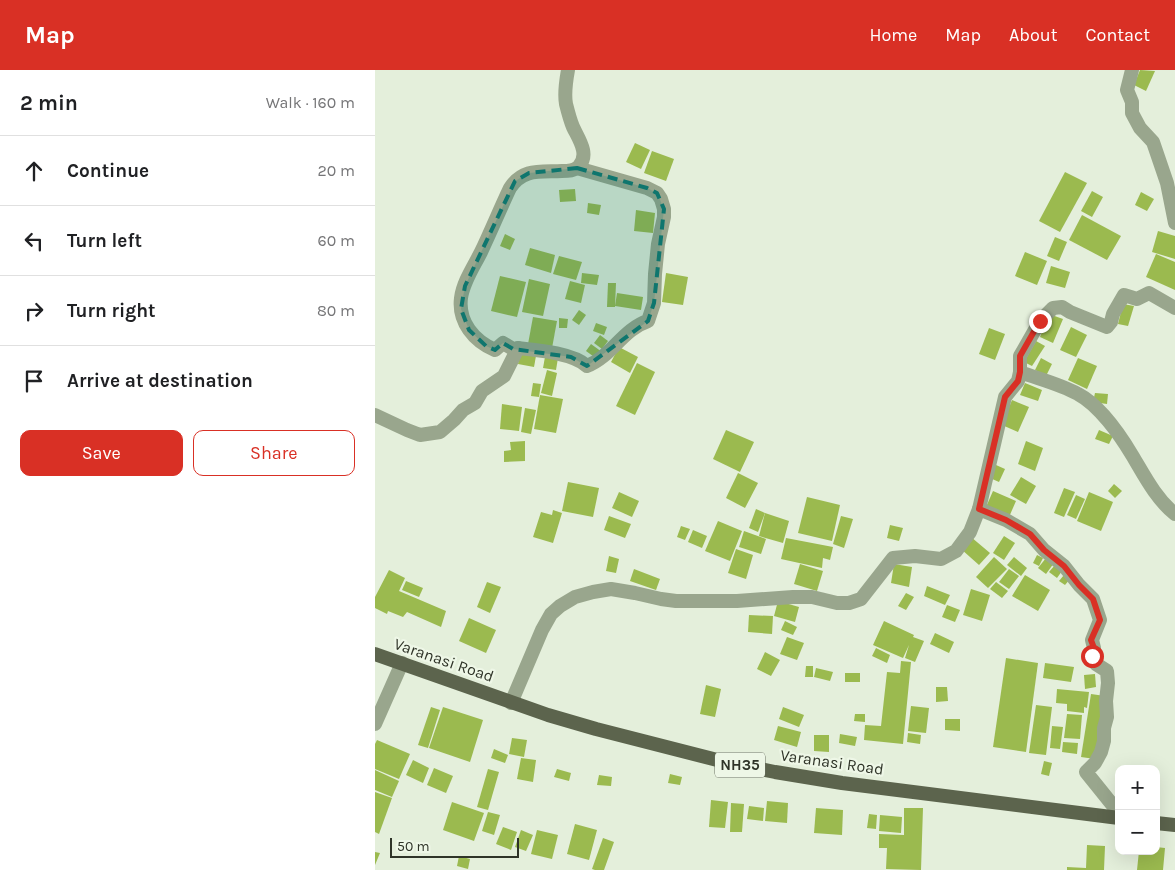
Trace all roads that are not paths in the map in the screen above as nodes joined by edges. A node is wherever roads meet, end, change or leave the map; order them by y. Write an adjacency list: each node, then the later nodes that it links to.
1 (568, 70): 3 (street)
2 (1132, 70): 4 (street)
3 (577, 168): 6 (street); 6 (street)
4 (1175, 223)
5 (1175, 308): 7 (street)
6 (519, 348): 8 (street)
7 (1020, 372): 9 (street); 10 (street)
8 (375, 415)
9 (979, 509): 13 (street); 15 (street)
10 (1175, 514)
11 (375, 654): 12 (highway, Varanasi Road / NH35)
12 (402, 663): 13 (highway, Varanasi Road / NH35); 14 (street)
13 (511, 703): 16 (highway, Varanasi Road / NH35)
14 (375, 724)
15 (1117, 810)
16 (1115, 817)
17 (1160, 823): 18 (highway)
18 (1175, 825)

